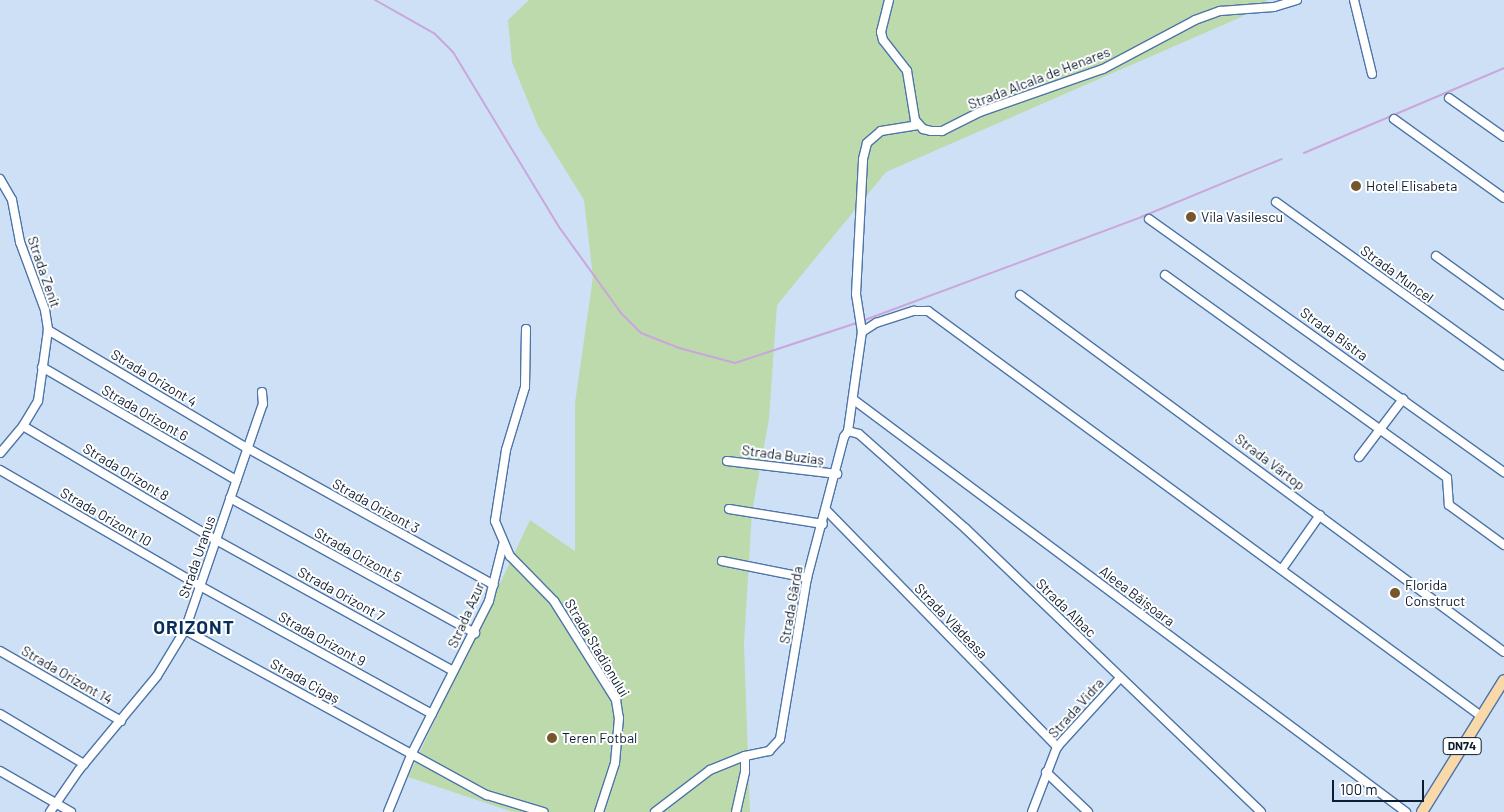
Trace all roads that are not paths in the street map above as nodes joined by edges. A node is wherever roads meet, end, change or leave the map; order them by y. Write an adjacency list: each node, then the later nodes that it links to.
1 (889, 0): 7 (street)
2 (1297, 0): 7 (street, Strada Alcala de Henares)
3 (1354, 0): 4 (street)
4 (1372, 74)
5 (1449, 98): 8 (street)
6 (1394, 119): 10 (street)
7 (919, 125): 19 (street, Strada Gârda)
8 (1504, 137)
9 (0, 179): 18 (street, Strada Zenit)
10 (1504, 198)
11 (1276, 202): 20 (street, Strada Muncel)
12 (1149, 219): 23 (street, Strada Bistra)
13 (1436, 256): 16 (street)
14 (1165, 275): 26 (street)
15 (1020, 295): 39 (street, Strada Vârtop)
16 (1504, 305)
17 (526, 329): 42 (street, Strada Azur)
18 (48, 330): 21 (street, Strada Zenit); 28 (street, Strada Orizont 4)
19 (861, 330): 24 (street, Strada Gârda); 45 (street)
20 (1504, 366)
21 (42, 367): 25 (street, Strada Zenit); 35 (street, Strada Orizont 6)
22 (262, 392): 28 (street, Strada Uranus)
23 (1403, 399): 26 (street); 33 (street, Strada Bistra)
24 (854, 400): 27 (street, Strada Gârda); 77 (street, Aleea Băișoara)
25 (23, 426): 29 (street, Strada Zenit); 41 (street, Strada Orizont 8)
26 (1379, 430): 30 (street); 43 (street)
27 (848, 431): 34 (street, Strada Gârda); 54 (street, Strada Albac)
28 (247, 448): 35 (street, Strada Uranus); 47 (street, Strada Orizont 3)
29 (0, 454)
30 (1359, 457)
31 (727, 461): 34 (street, Strada Buziaș)
32 (0, 470): 48 (street, Strada Orizont 10)
33 (1504, 472)
34 (837, 474): 38 (street, Strada Gârda)
35 (236, 480): 36 (street, Strada Uranus)
36 (230, 498): 41 (street, Strada Uranus); 50 (street, Strada Orizont 5)
37 (728, 509): 40 (street)
38 (827, 511): 40 (street, Strada Gârda); 60 (street, Strada Vlădeasa)
39 (1320, 515): 45 (street); 52 (street, Strada Vârtop)
40 (823, 524): 46 (street, Strada Gârda)
41 (216, 540): 48 (street, Strada Uranus); 53 (street, Strada Orizont 7)
42 (503, 544): 47 (street, Strada Azur); 71 (street, Strada Stadionului)
43 (1504, 545)
44 (722, 561): 46 (street)
45 (1282, 569): 58 (street)
46 (807, 578): 62 (street, Strada Gârda)
47 (494, 585): 50 (street, Strada Azur)
48 (200, 586): 49 (street, Strada Uranus); 57 (street, Strada Orizont 9)
49 (185, 630): 59 (street, Strada Uranus); 61 (street, Strada Cigaș)
50 (475, 633): 53 (street, Strada Azur)
51 (0, 651): 59 (street, Strada Orizont 14)
52 (1504, 652)
53 (453, 671): 57 (street, Strada Azur)
54 (1120, 678): 60 (street, Strada Vidra); 76 (street, Strada Albac)
55 (1504, 680): 58 (main road, DN74)
56 (0, 714): 63 (street)
57 (432, 714): 61 (street, Strada Azur)
58 (1481, 716): 78 (main road, DN74)
59 (121, 721): 63 (street, Strada Uranus)
60 (1057, 747): 65 (street, Strada Vidra)
61 (412, 754): 69 (street, Strada Azur); 70 (street)
62 (745, 756): 72 (street, Strada Gârda); 73 (street)
63 (84, 764): 66 (street, Strada Uranus)
64 (0, 771): 66 (street)
65 (1046, 772): 74 (street, Strada Vidra); 75 (street)
66 (56, 804): 67 (street, Strada Uranus); 68 (street)
67 (50, 812)
68 (71, 812)
69 (388, 812)
70 (543, 812)
71 (598, 812)
72 (655, 812)
73 (736, 812)
74 (1032, 812)
75 (1088, 812)
76 (1261, 812)
77 (1406, 812)
78 (1422, 812)

